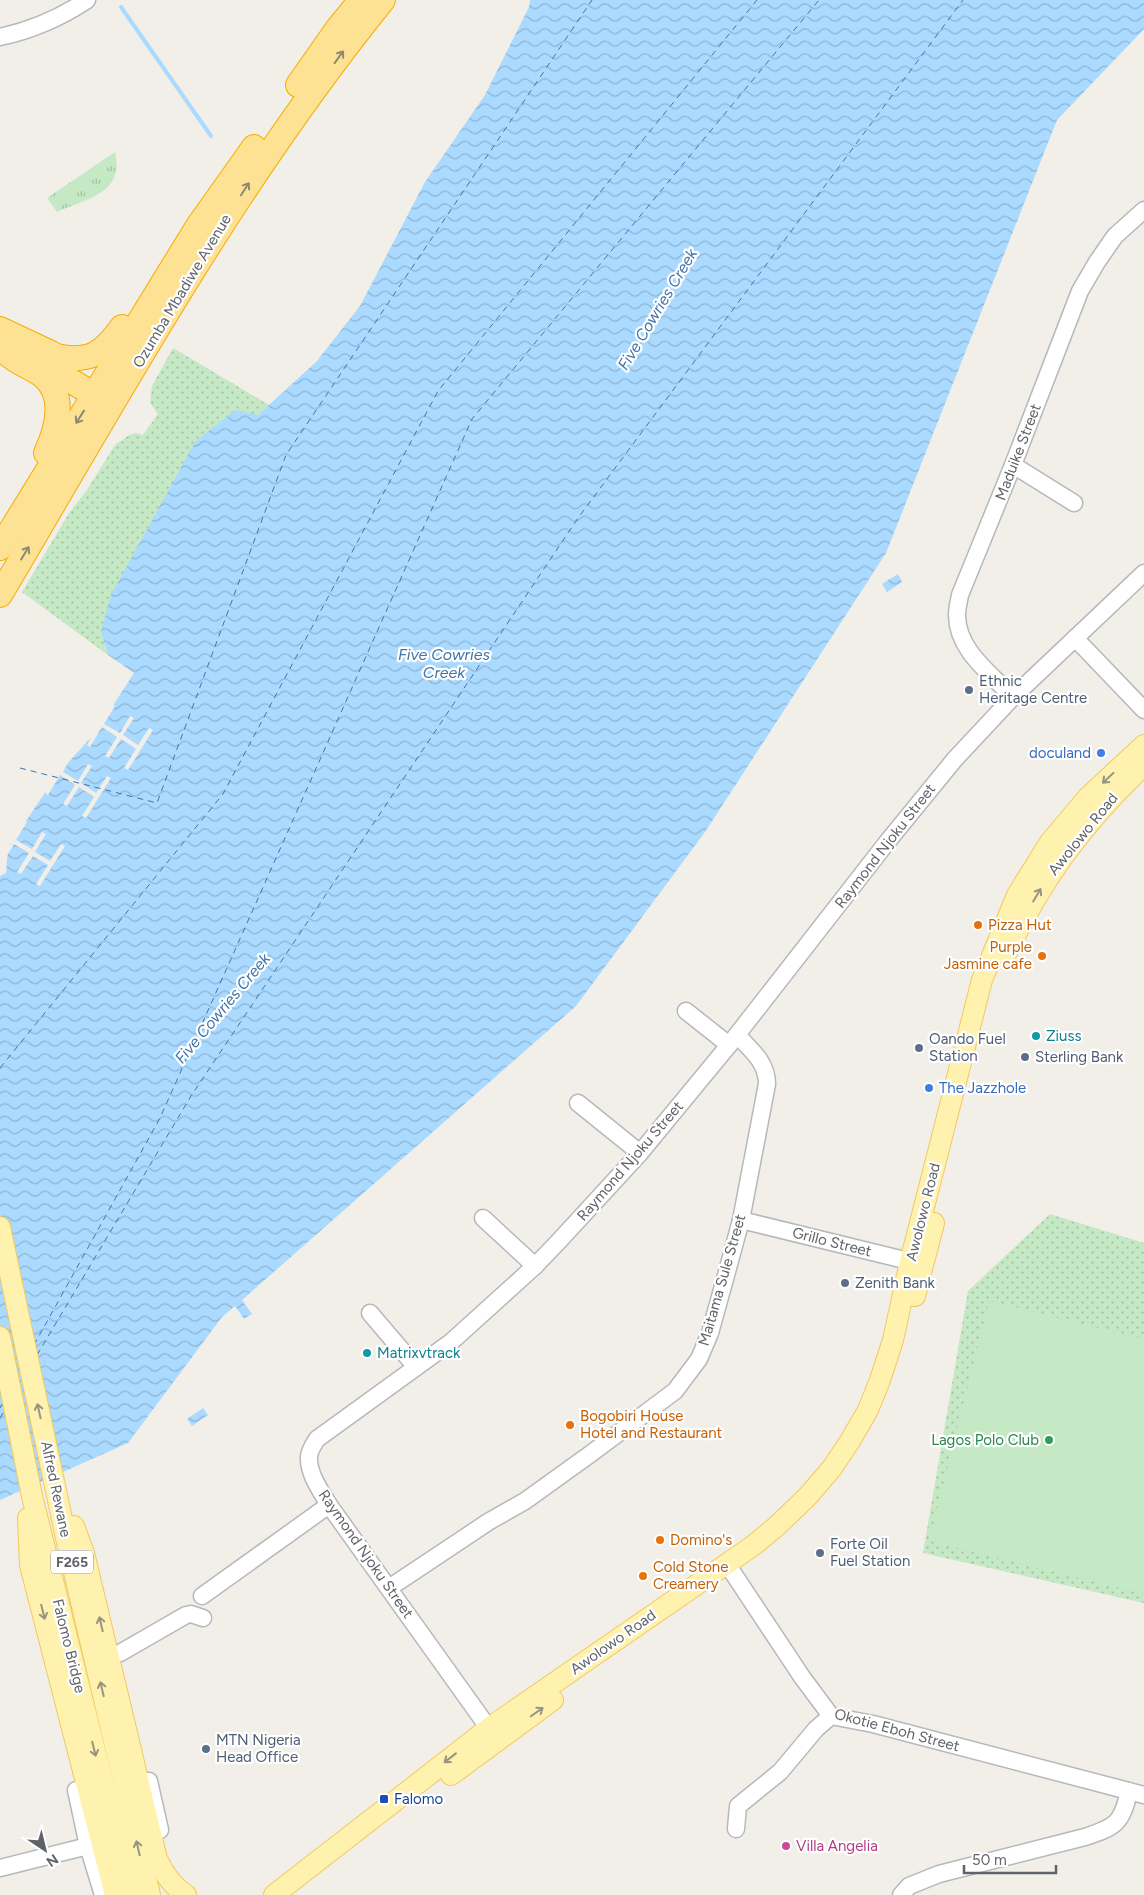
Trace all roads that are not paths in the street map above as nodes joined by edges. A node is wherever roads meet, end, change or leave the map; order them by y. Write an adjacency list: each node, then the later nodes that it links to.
1 (87, 0): 4 (street)
2 (361, 0): 6 (highway, Ozumba Mbadiwe Avenue)
3 (383, 0): 10 (highway, Ozumba Mbadiwe Avenue, one-way to 3)
4 (0, 37)
5 (1144, 210): 11 (street, Maduike Street)
6 (198, 226): 9 (highway); 10 (highway, Ozumba Mbadiwe Avenue)
7 (0, 329): 9 (highway)
8 (0, 347): 10 (highway); 12 (highway)
9 (56, 356): 10 (highway)
10 (106, 394): 12 (highway, Ozumba Mbadiwe Avenue, one-way to 12); 16 (highway, Ozumba Mbadiwe Avenue, one-way to 10)
11 (1013, 465): 13 (street); 18 (street, Maduike Street)
12 (32, 495): 14 (highway, Ozumba Mbadiwe Avenue)
13 (1074, 503)
14 (0, 548)
15 (1144, 573): 17 (street, Raymond Njoku Street)
16 (0, 595)
17 (1075, 638): 18 (street, Raymond Njoku Street); 19 (street)
18 (1013, 697): 23 (street, Raymond Njoku Street)
19 (1144, 710)
20 (1144, 745): 29 (main road, Awolowo Road, one-way to 29)
21 (1144, 765): 29 (main road, Awolowo Road, one-way to 21)
22 (686, 1011): 23 (street, Maitama Sule Street)
23 (733, 1040): 25 (street, Raymond Njoku Street); 27 (street, Maitama Sule Street)
24 (578, 1103): 25 (street)
25 (640, 1153): 30 (street, Raymond Njoku Street)
26 (483, 1218): 30 (street)
27 (741, 1220): 29 (street, Grillo Street); 38 (street, Maitama Sule Street)
28 (0, 1227): 34 (main road, Alfred Rewane / F265, one-way to 28)
29 (917, 1263): 37 (main road, Awolowo Road)
30 (535, 1266): 33 (street, Raymond Njoku Street)
31 (370, 1312): 33 (street)
32 (0, 1337): 35 (main road, Falomo Bridge / F265)
33 (416, 1367): 36 (street, Raymond Njoku Street)
34 (50, 1460): 50 (main road, one-way to 34); 55 (main road, Alfred Rewane / F265, one-way to 34)
35 (25, 1464): 53 (main road, one-way to 53); 54 (main road, Falomo Bridge / F265, one-way to 54)
36 (329, 1505): 38 (street, Raymond Njoku Street); 39 (street)
37 (730, 1569): 42 (street, Okotie Eboh Street); 43 (main road, Awolowo Road)
38 (389, 1588): 43 (street, Raymond Njoku Street)
39 (202, 1596)
40 (203, 1618): 41 (street)
41 (120, 1652)
42 (831, 1716): 46 (street, Okotie Eboh Street); 47 (street)
43 (493, 1734): 56 (main road, Awolowo Road, one-way to 56); 57 (main road, Awolowo Road)
44 (149, 1781): 50 (street)
45 (76, 1790): 48 (street)
46 (1136, 1793): 51 (street, Okotie Eboh Street)
47 (736, 1829)
48 (88, 1846): 49 (street); 52 (street)
49 (0, 1868)
50 (180, 1891)
51 (907, 1892)
52 (103, 1895)
53 (115, 1895)
54 (131, 1895)
55 (150, 1895)
56 (274, 1895)
57 (295, 1895)

